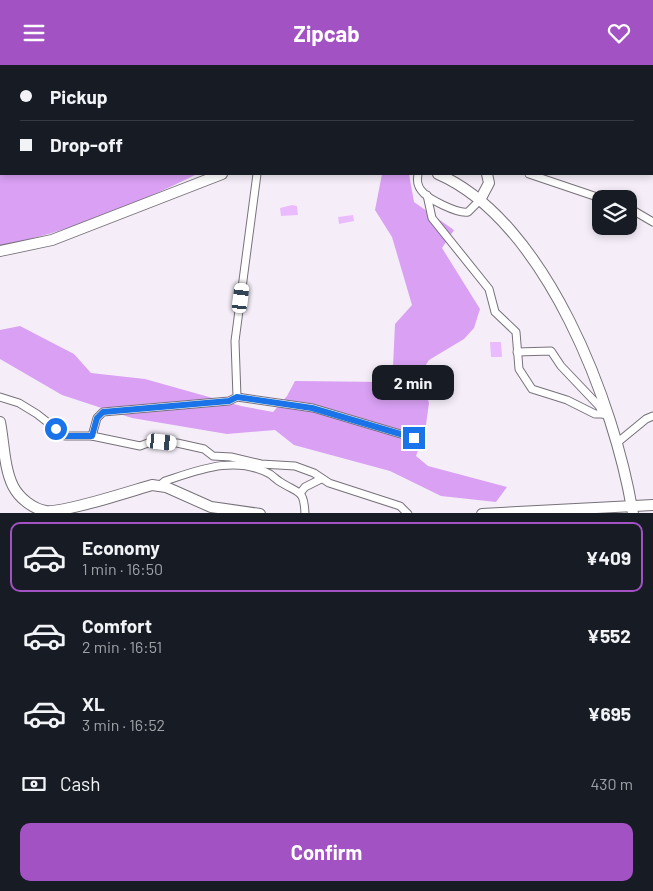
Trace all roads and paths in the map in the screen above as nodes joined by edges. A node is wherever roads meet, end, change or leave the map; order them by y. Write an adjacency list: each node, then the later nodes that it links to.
1 (219, 175): 12 (street)
2 (257, 175): 15 (street)
3 (418, 175): 7 (street)
4 (440, 175): 9 (street)
5 (487, 175): 9 (street)
6 (532, 175): 8 (street)
7 (427, 195): 9 (street); 13 (street)
8 (592, 195)
9 (480, 200): 16 (street)
10 (637, 213): 11 (street)
11 (653, 222)
12 (0, 251)
13 (517, 352): 16 (street); 16 (street)
14 (0, 397): 19 (street)
15 (237, 397): 19 (street); 20 (street)
16 (605, 414): 21 (street)
17 (653, 416): 21 (street)
18 (0, 422): 27 (street)
19 (92, 436): 22 (street)
20 (414, 438)
21 (618, 442): 26 (street)
22 (321, 479): 24 (street); 30 (street)
23 (160, 485): 24 (street); 27 (street); 28 (street)
24 (301, 492): 29 (street)
25 (653, 505): 26 (street)
26 (632, 510): 31 (street)
27 (45, 512)
28 (260, 513)
29 (305, 513)
30 (408, 513)
31 (482, 513)

